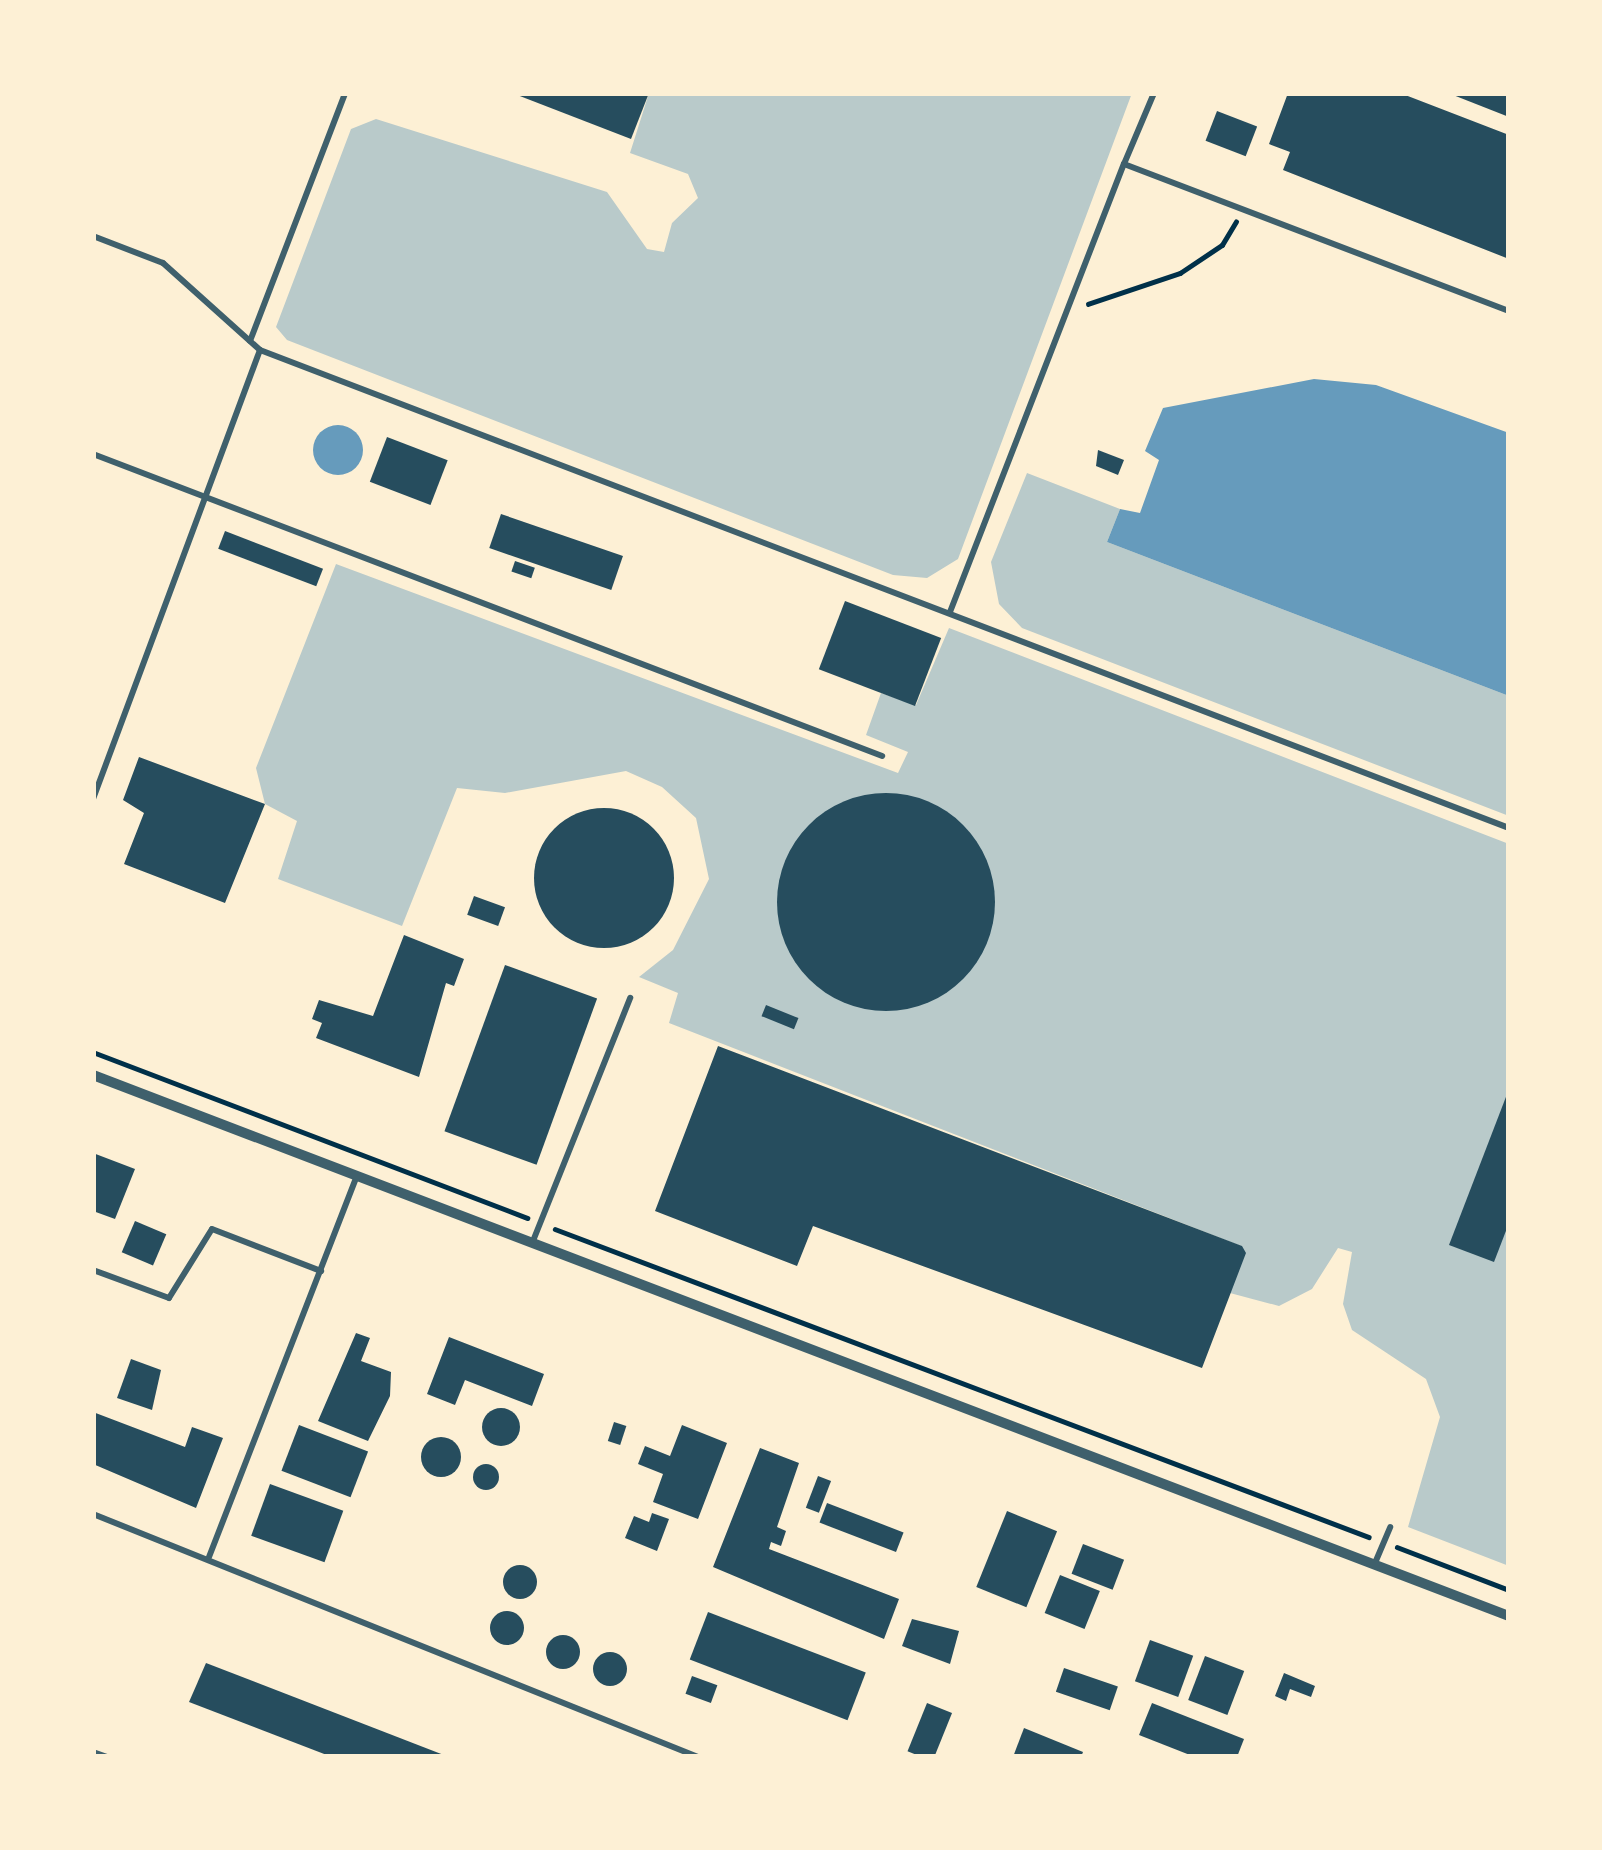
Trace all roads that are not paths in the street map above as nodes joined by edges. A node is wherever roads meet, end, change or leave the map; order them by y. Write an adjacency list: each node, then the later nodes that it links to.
1 (1154, 93): 3 (lane)
2 (345, 94): 6 (lane)
3 (1124, 164): 5 (lane); 10 (lane)
4 (93, 236): 6 (lane)
5 (1509, 311)
6 (250, 341): 7 (lane)
7 (260, 350): 9 (lane); 10 (lane)
8 (93, 454): 9 (lane)
9 (202, 497): 11 (lane); 12 (lane)
10 (950, 612): 13 (lane)
11 (882, 756)
12 (93, 799)
13 (1509, 828)
14 (630, 998): 17 (lane)
15 (93, 1076): 16 (street)
16 (356, 1178): 17 (street); 19 (lane)
17 (532, 1244): 23 (street)
18 (93, 1270): 19 (lane)
19 (321, 1271): 22 (lane)
20 (93, 1514): 22 (lane)
21 (1390, 1527): 23 (lane)
22 (209, 1557): 27 (lane)
23 (1375, 1563): 24 (street)
24 (1509, 1616)
25 (93, 1752): 26 (lane)
26 (107, 1757)
27 (698, 1757)

